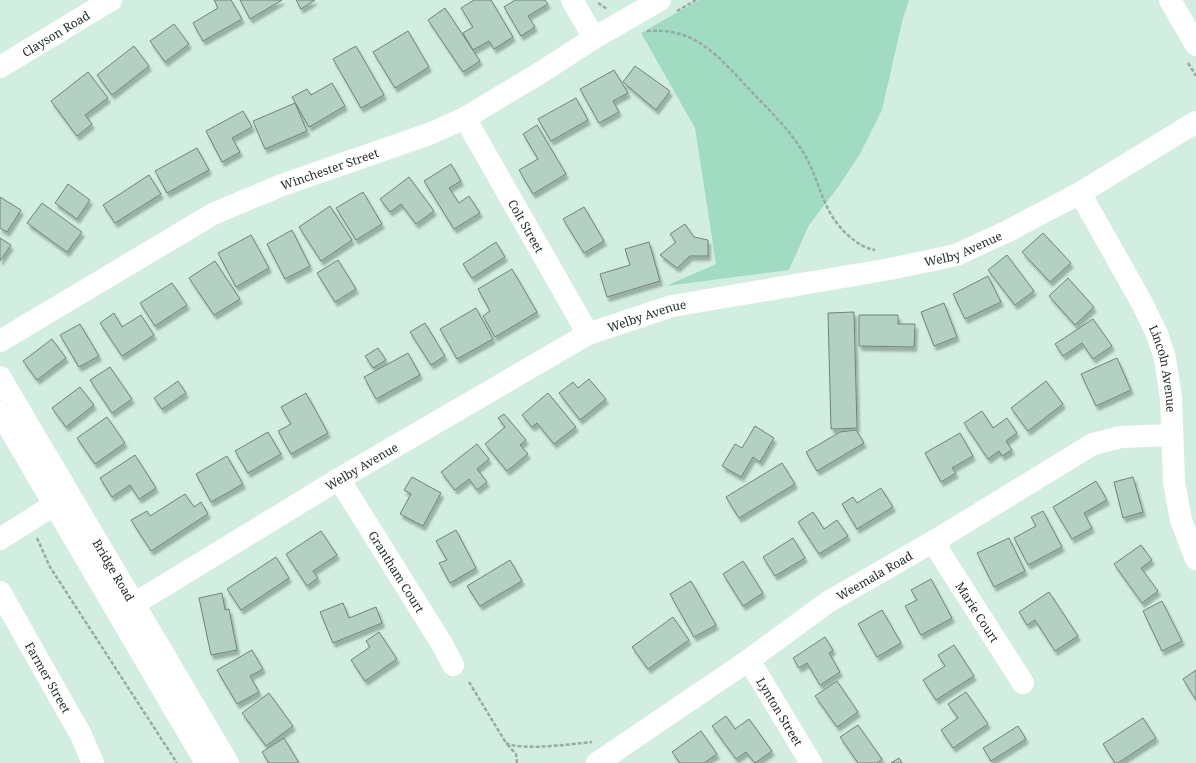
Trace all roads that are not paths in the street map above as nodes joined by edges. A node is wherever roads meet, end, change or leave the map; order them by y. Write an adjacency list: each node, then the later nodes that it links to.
1 (111, 0): 7 (street, Clayson Road)
2 (572, 0): 5 (street)
3 (660, 0): 5 (street, Winchester Street)
4 (1170, 0): 6 (street)
5 (594, 38): 8 (street, Winchester Street)
6 (1196, 45)
7 (0, 67)
8 (466, 118): 11 (street, Colt Street); 12 (street, Winchester Street)
9 (1196, 122): 10 (street, Welby Avenue)
10 (1080, 193): 11 (street, Welby Avenue); 15 (street, Lincoln Avenue)
11 (588, 334): 16 (street, Welby Avenue)
12 (0, 341)
13 (0, 377): 22 (street, Bridge Road)
14 (0, 412): 17 (street, Bridge Road)
15 (1171, 435): 19 (street, Weemala Road); 20 (street, Lincoln Avenue)
16 (339, 479): 22 (street, Welby Avenue); 24 (street, Grantham Court)
17 (54, 505): 18 (street); 22 (street, Bridge Road)
18 (0, 539)
19 (933, 542): 23 (street, Weemala Road); 25 (street, Marie Court)
20 (1196, 559)
21 (0, 592): 27 (street, Farmer Street)
22 (126, 608): 28 (street, Bridge Road); 29 (street, Bridge Road)
23 (749, 660): 26 (street, Weemala Road); 30 (street, Lynton Street)
24 (453, 665)
25 (1023, 683)
26 (596, 753)
27 (93, 763)
28 (206, 763)
29 (228, 763)
30 (811, 763)

